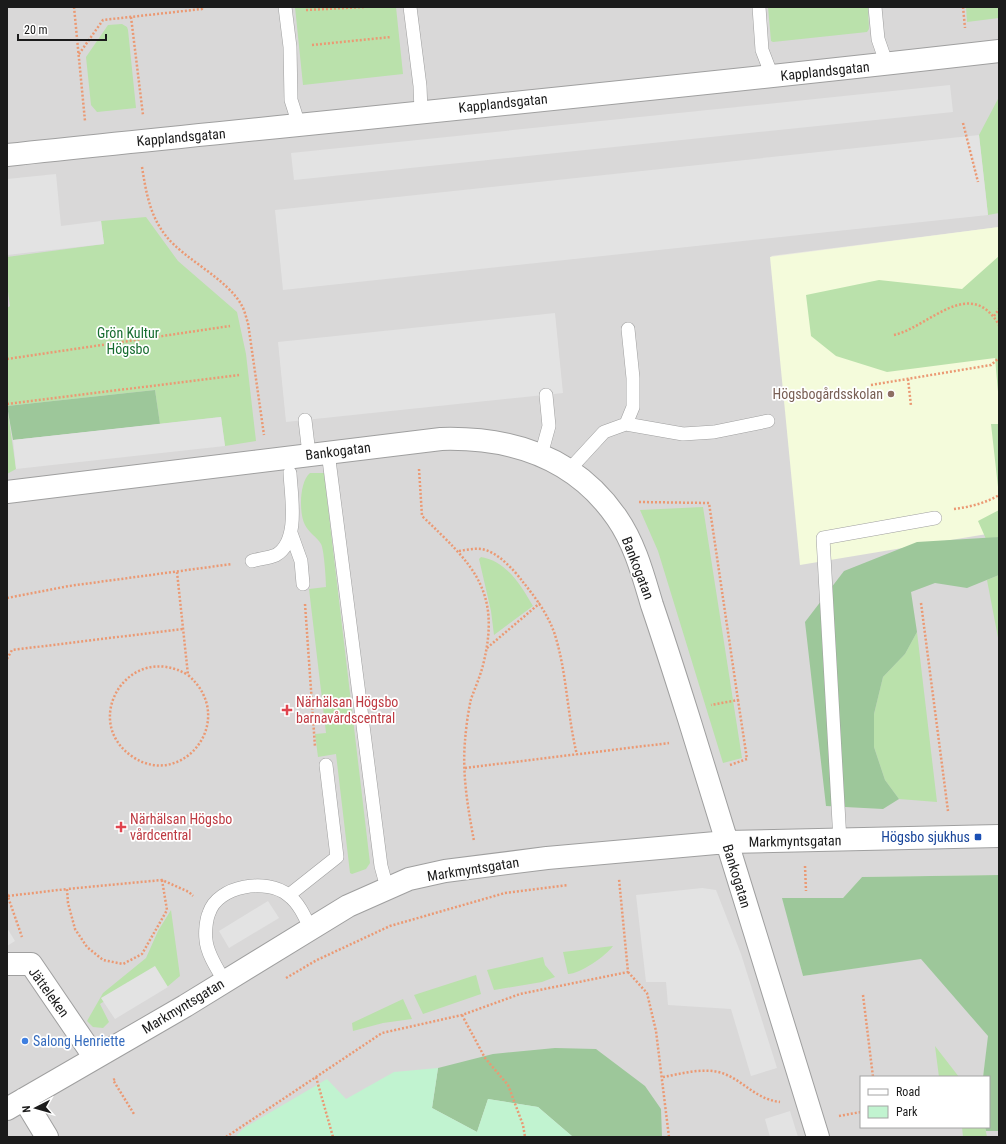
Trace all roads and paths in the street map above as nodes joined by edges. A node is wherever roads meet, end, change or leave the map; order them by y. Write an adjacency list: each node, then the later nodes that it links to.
1 (74, 7): 14 (path)
2 (202, 7): 9 (path)
3 (365, 7): 8 (path)
4 (410, 7): 11 (lane)
5 (759, 7): 16 (lane)
6 (875, 7): 15 (lane)
7 (963, 7): 10 (path)
8 (286, 9): 12 (lane)
9 (132, 17): 14 (path); 18 (path)
10 (965, 31)
11 (413, 35): 12 (path); 17 (lane)
12 (290, 47): 21 (lane)
13 (999, 51): 15 (street, Kapplandsgatan)
14 (79, 54): 19 (path)
15 (887, 65): 16 (street, Kapplandsgatan)
16 (772, 76): 17 (street, Kapplandsgatan)
17 (421, 111): 21 (street, Kapplandsgatan)
18 (143, 115)
19 (86, 121)
20 (963, 123): 24 (path)
21 (299, 125): 22 (street, Kapplandsgatan)
22 (125, 142): 23 (street, Kapplandsgatan); 42 (path)
23 (7, 155)
24 (978, 182)
25 (999, 309): 26 (path)
26 (994, 316): 27 (path); 30 (path)
27 (999, 325)
28 (230, 326): 31 (path)
29 (628, 329): 41 (lane)
30 (894, 335)
31 (7, 358)
32 (999, 358): 34 (path)
33 (239, 375): 37 (path)
34 (908, 379): 35 (path); 38 (path)
35 (871, 385)
36 (546, 395): 44 (lane)
37 (7, 404)
38 (912, 406)
39 (305, 420): 43 (lane)
40 (768, 421): 41 (lane)
41 (626, 424): 46 (lane)
42 (264, 436)
43 (319, 453): 44 (street, Bankogatan); 48 (street, Bankogatan); 82 (lane)
44 (541, 455): 46 (street, Bankogatan)
45 (418, 466): 53 (path)
46 (569, 470): 74 (street, Bankogatan)
47 (290, 473): 52 (lane)
48 (7, 492)
49 (999, 495): 51 (path)
50 (634, 505): 64 (path)
51 (935, 518): 73 (lane)
52 (291, 534): 54 (lane); 56 (lane)
53 (459, 551): 58 (path); 61 (path)
54 (252, 562): 55 (path)
55 (177, 572): 57 (path); 60 (path)
56 (303, 584): 68 (path)
57 (7, 598)
58 (540, 603): 61 (path); 67 (path)
59 (921, 603): 71 (path)
60 (183, 629): 62 (path); 63 (path)
61 (487, 648): 70 (path)
62 (7, 659)
63 (188, 675): 63 (path)
64 (738, 700): 65 (path); 69 (path)
65 (708, 706)
66 (676, 742): 67 (path)
67 (577, 755): 70 (path)
68 (326, 765): 86 (lane)
69 (727, 766)
70 (465, 768): 75 (path)
71 (942, 813)
72 (999, 836): 73 (street, Markmyntsgatan)
73 (840, 841): 74 (street, Markmyntsgatan)
74 (727, 842): 82 (street, Markmyntsgatan); 111 (street, Bankogatan)
75 (475, 845)
76 (804, 862): 84 (path)
77 (625, 877): 78 (path)
78 (618, 878): 79 (path); 91 (path)
79 (611, 879)
80 (162, 880): 83 (path); 83 (path); 87 (path)
81 (573, 884): 92 (path)
82 (387, 888): 88 (street, Markmyntsgatan)
83 (67, 889): 85 (path)
84 (806, 891)
85 (7, 895): 90 (path)
86 (289, 895): 87 (lane); 88 (lane)
87 (209, 912): 93 (lane)
88 (311, 930): 93 (street, Markmyntsgatan)
89 (7, 964): 90 (street, Jätteleken)
90 (32, 964): 96 (street, Jätteleken)
91 (628, 972): 95 (path); 100 (path)
92 (283, 979)
93 (225, 982): 96 (street, Markmyntsgatan)
94 (864, 995): 98 (path)
95 (462, 1015): 99 (path); 109 (path)
96 (95, 1058): 102 (street, Markmyntsgatan)
97 (120, 1076): 104 (path)
98 (873, 1076)
99 (316, 1077): 107 (path); 108 (path)
100 (663, 1077): 101 (path); 110 (path)
101 (782, 1102)
102 (16, 1104): 106 (street)
103 (860, 1112): 105 (path)
104 (134, 1114)
105 (835, 1117)
106 (47, 1137)
107 (226, 1137)
108 (333, 1137)
109 (525, 1137)
110 (670, 1137)
111 (818, 1137)

